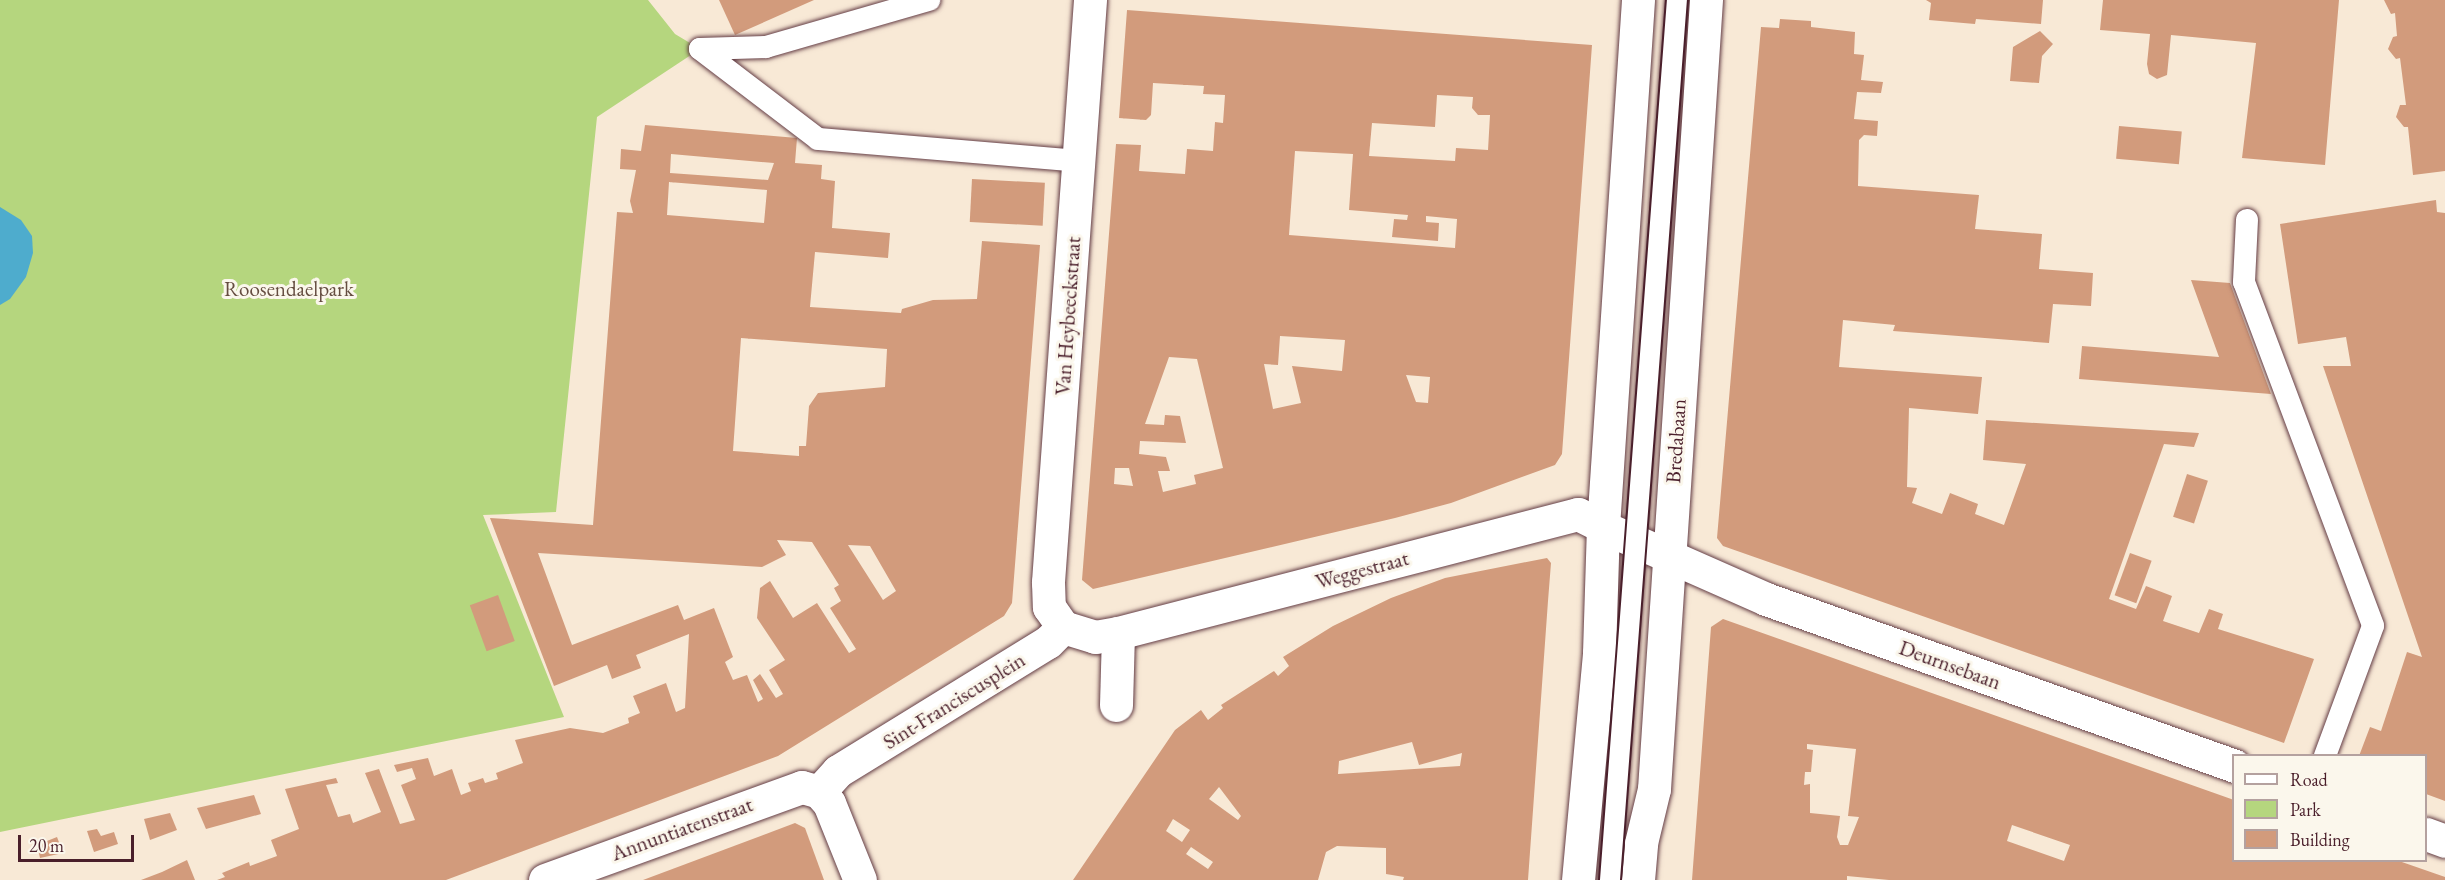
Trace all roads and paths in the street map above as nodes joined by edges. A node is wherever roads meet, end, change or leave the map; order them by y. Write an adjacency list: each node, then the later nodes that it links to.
1 (929, 0): 6 (lane)
2 (1090, 0): 6 (main road, Van Heybeeckstraat)
3 (1638, 0): 8 (main road)
4 (1677, 0): 9 (lane, Bredabaan)
5 (1706, 0): 10 (main road, Bredabaan)
6 (1079, 161): 11 (main road, Van Heybeeckstraat)
7 (2247, 220): 14 (lane)
8 (1603, 527): 9 (main road, Weggestraat); 12 (main road, Weggestraat); 21 (main road)
9 (1637, 542): 10 (main road, Deurnsebaan); 22 (lane, Bredabaan)
10 (1669, 559): 15 (main road, Deurnsebaan); 23 (main road, Bredabaan)
11 (1063, 627): 12 (main road); 16 (main road, Sint-Franciscusplein)
12 (1118, 633): 13 (main road)
13 (1116, 705)
14 (2326, 754)
15 (2232, 765)
16 (819, 792): 19 (main road, Annuntiatenstraat); 20 (main road)
17 (2427, 834): 18 (main road)
18 (2445, 841)
19 (545, 880)
20 (860, 880)
21 (1578, 880)
22 (1610, 880)
23 (1638, 880)

